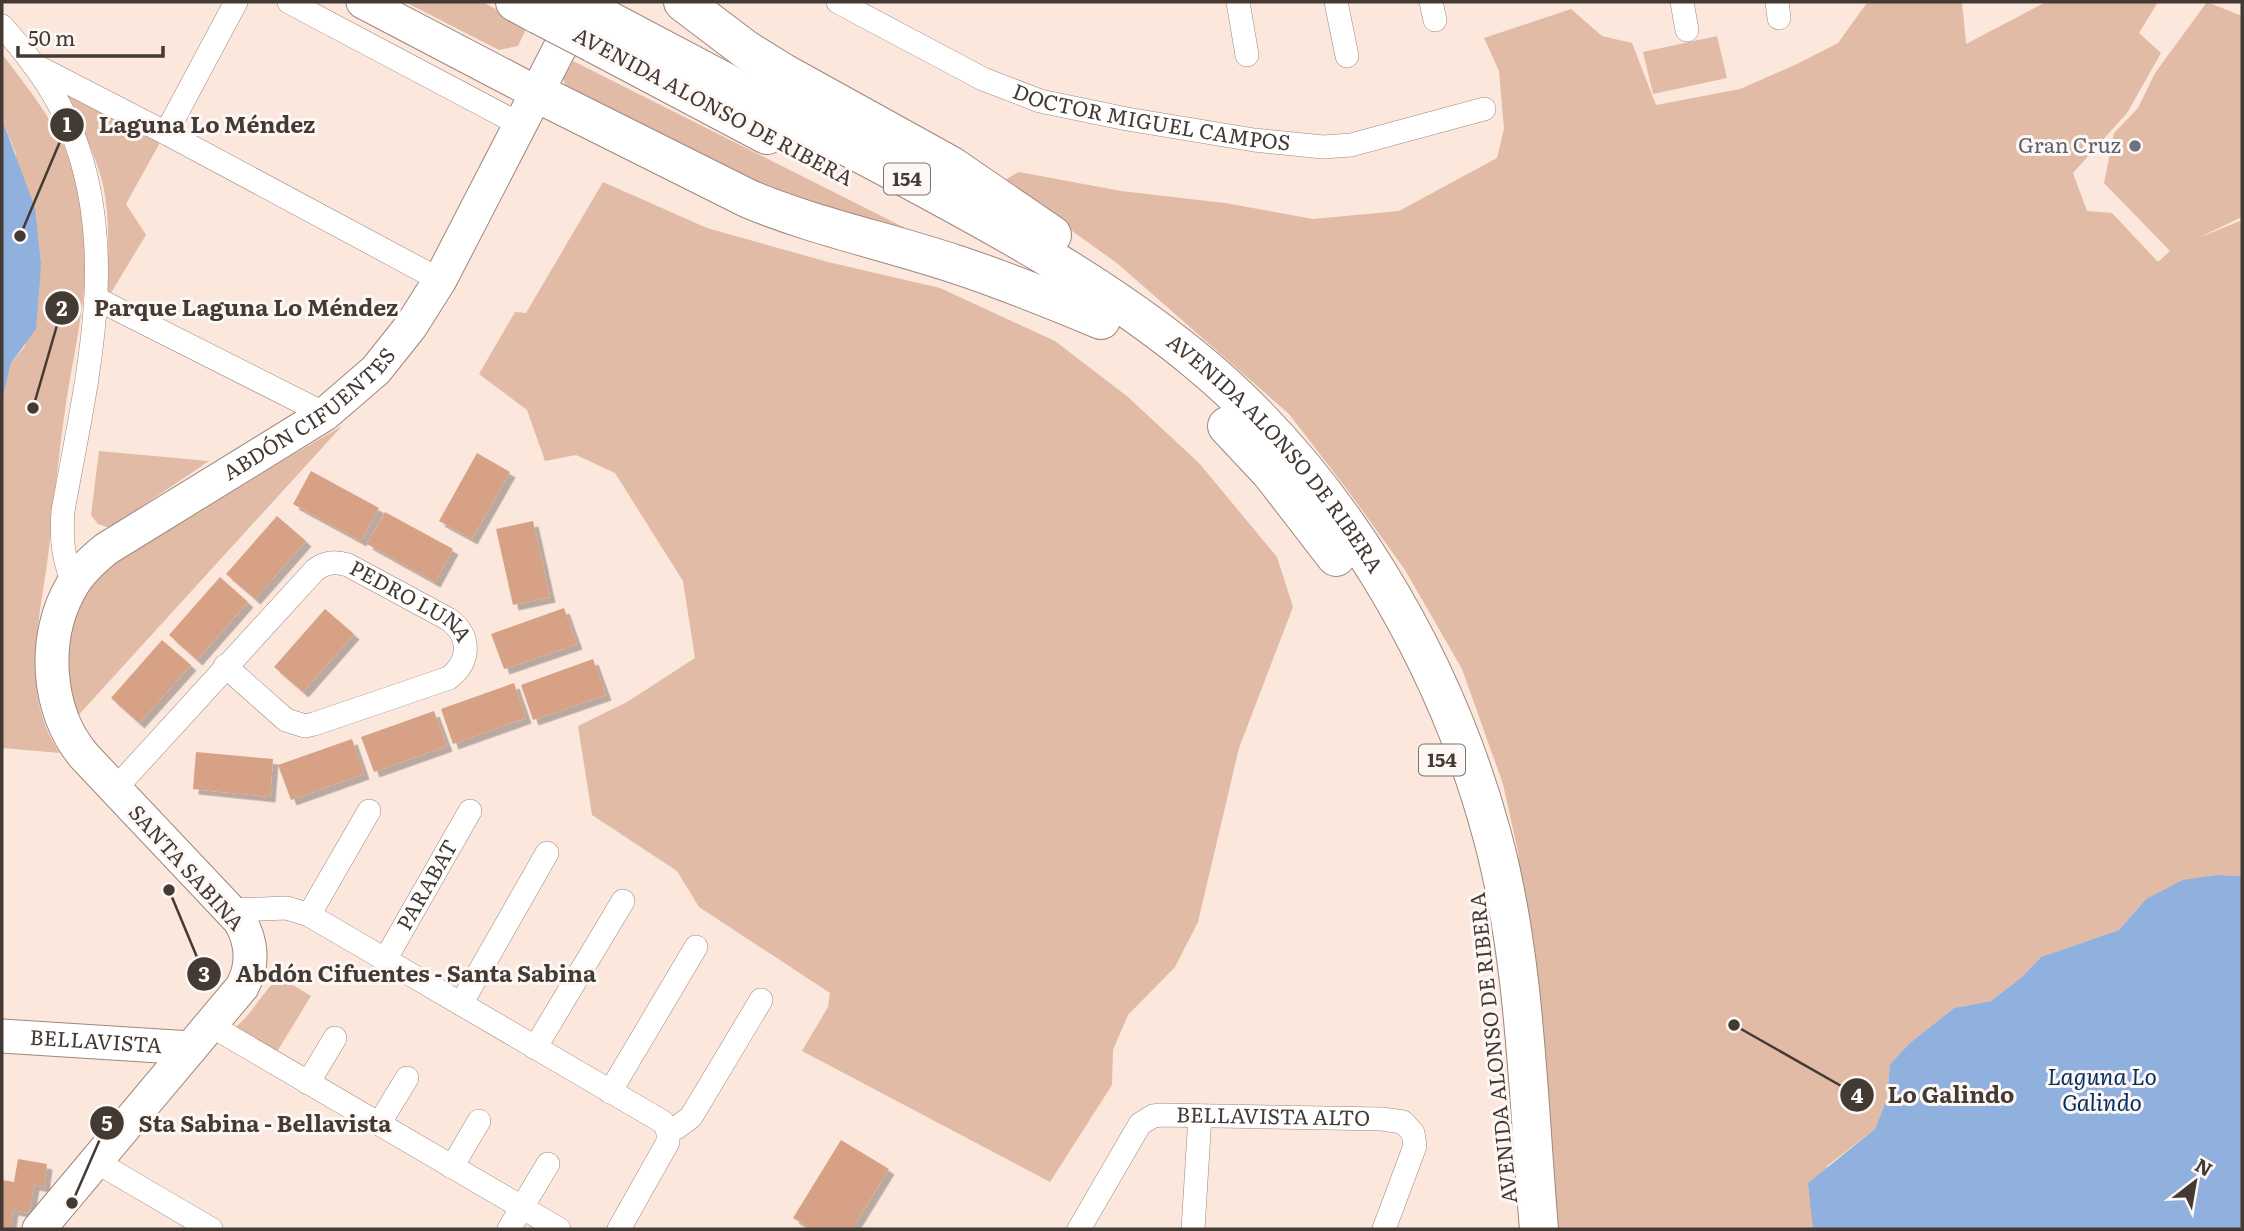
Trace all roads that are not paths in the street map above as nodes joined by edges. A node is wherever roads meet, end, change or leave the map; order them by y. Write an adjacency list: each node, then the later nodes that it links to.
1 (236, 2): 17 (street)
2 (289, 2): 15 (street)
3 (363, 2): 15 (street)
4 (682, 2): 21 (highway)
5 (838, 2): 16 (street, DOCTOR MIGUEL CAMPOS)
6 (1238, 2): 12 (street)
7 (1336, 2): 13 (street)
8 (1682, 2): 11 (street)
9 (568, 14): 15 (street, ABDÓN CIFUENTES); 20 (highway, AVENIDA ALONSO DE RIBERA / 154); 21 (highway, AVENIDA ALONSO DE RIBERA / 154)
10 (2, 26): 14 (street)
11 (1687, 30)
12 (1247, 55)
13 (1347, 57)
14 (32, 64): 17 (street); 19 (street)
15 (529, 109): 18 (street, ABDÓN CIFUENTES); 20 (highway)
16 (1484, 109)
17 (166, 133): 18 (street)
18 (439, 281): 22 (street, ABDÓN CIFUENTES)
19 (97, 299): 22 (street); 23 (street)
20 (1101, 320): 59 (highway, AVENIDA ALONSO DE RIBERA / 154)
21 (1196, 360): 60 (highway, AVENIDA ALONSO DE RIBERA / 154)
22 (325, 414): 23 (street, ABDÓN CIFUENTES)
23 (73, 584): 25 (street, SANTA SABINA)
24 (225, 666): 24 (street, PEDRO LUNA); 25 (street, PEDRO LUNA)
25 (115, 789): 30 (street, SANTA SABINA)
26 (369, 811): 31 (street)
27 (470, 811): 33 (street, PARABAT)
28 (547, 853): 35 (street)
29 (623, 901): 39 (street)
30 (230, 910): 31 (street); 37 (street, SANTA SABINA)
31 (309, 915): 33 (street)
32 (696, 947): 42 (street)
33 (384, 960): 35 (street)
34 (761, 1000): 46 (street)
35 (461, 1004): 39 (street)
36 (2, 1036): 37 (street, BELLAVISTA)
37 (201, 1037): 41 (street); 47 (street, SANTA SABINA)
38 (335, 1038): 41 (street)
39 (535, 1048): 42 (street)
40 (407, 1078): 45 (street)
41 (308, 1083): 45 (street)
42 (610, 1092): 46 (street)
43 (1200, 1116): 56 (street, BELLAVISTA ALTO); 57 (street); 58 (street, BELLAVISTA ALTO)
44 (479, 1121): 49 (street)
45 (379, 1124): 49 (street)
46 (668, 1131): 55 (street)
47 (95, 1161): 51 (street, SANTA SABINA); 52 (street)
48 (548, 1164): 50 (street)
49 (452, 1167): 50 (street)
50 (522, 1208): 53 (street); 54 (street)
51 (39, 1229)
52 (211, 1229)
53 (509, 1229)
54 (559, 1229)
55 (619, 1229)
56 (1079, 1229)
57 (1193, 1229)
58 (1384, 1229)
59 (1512, 1229)
60 (1539, 1229)

